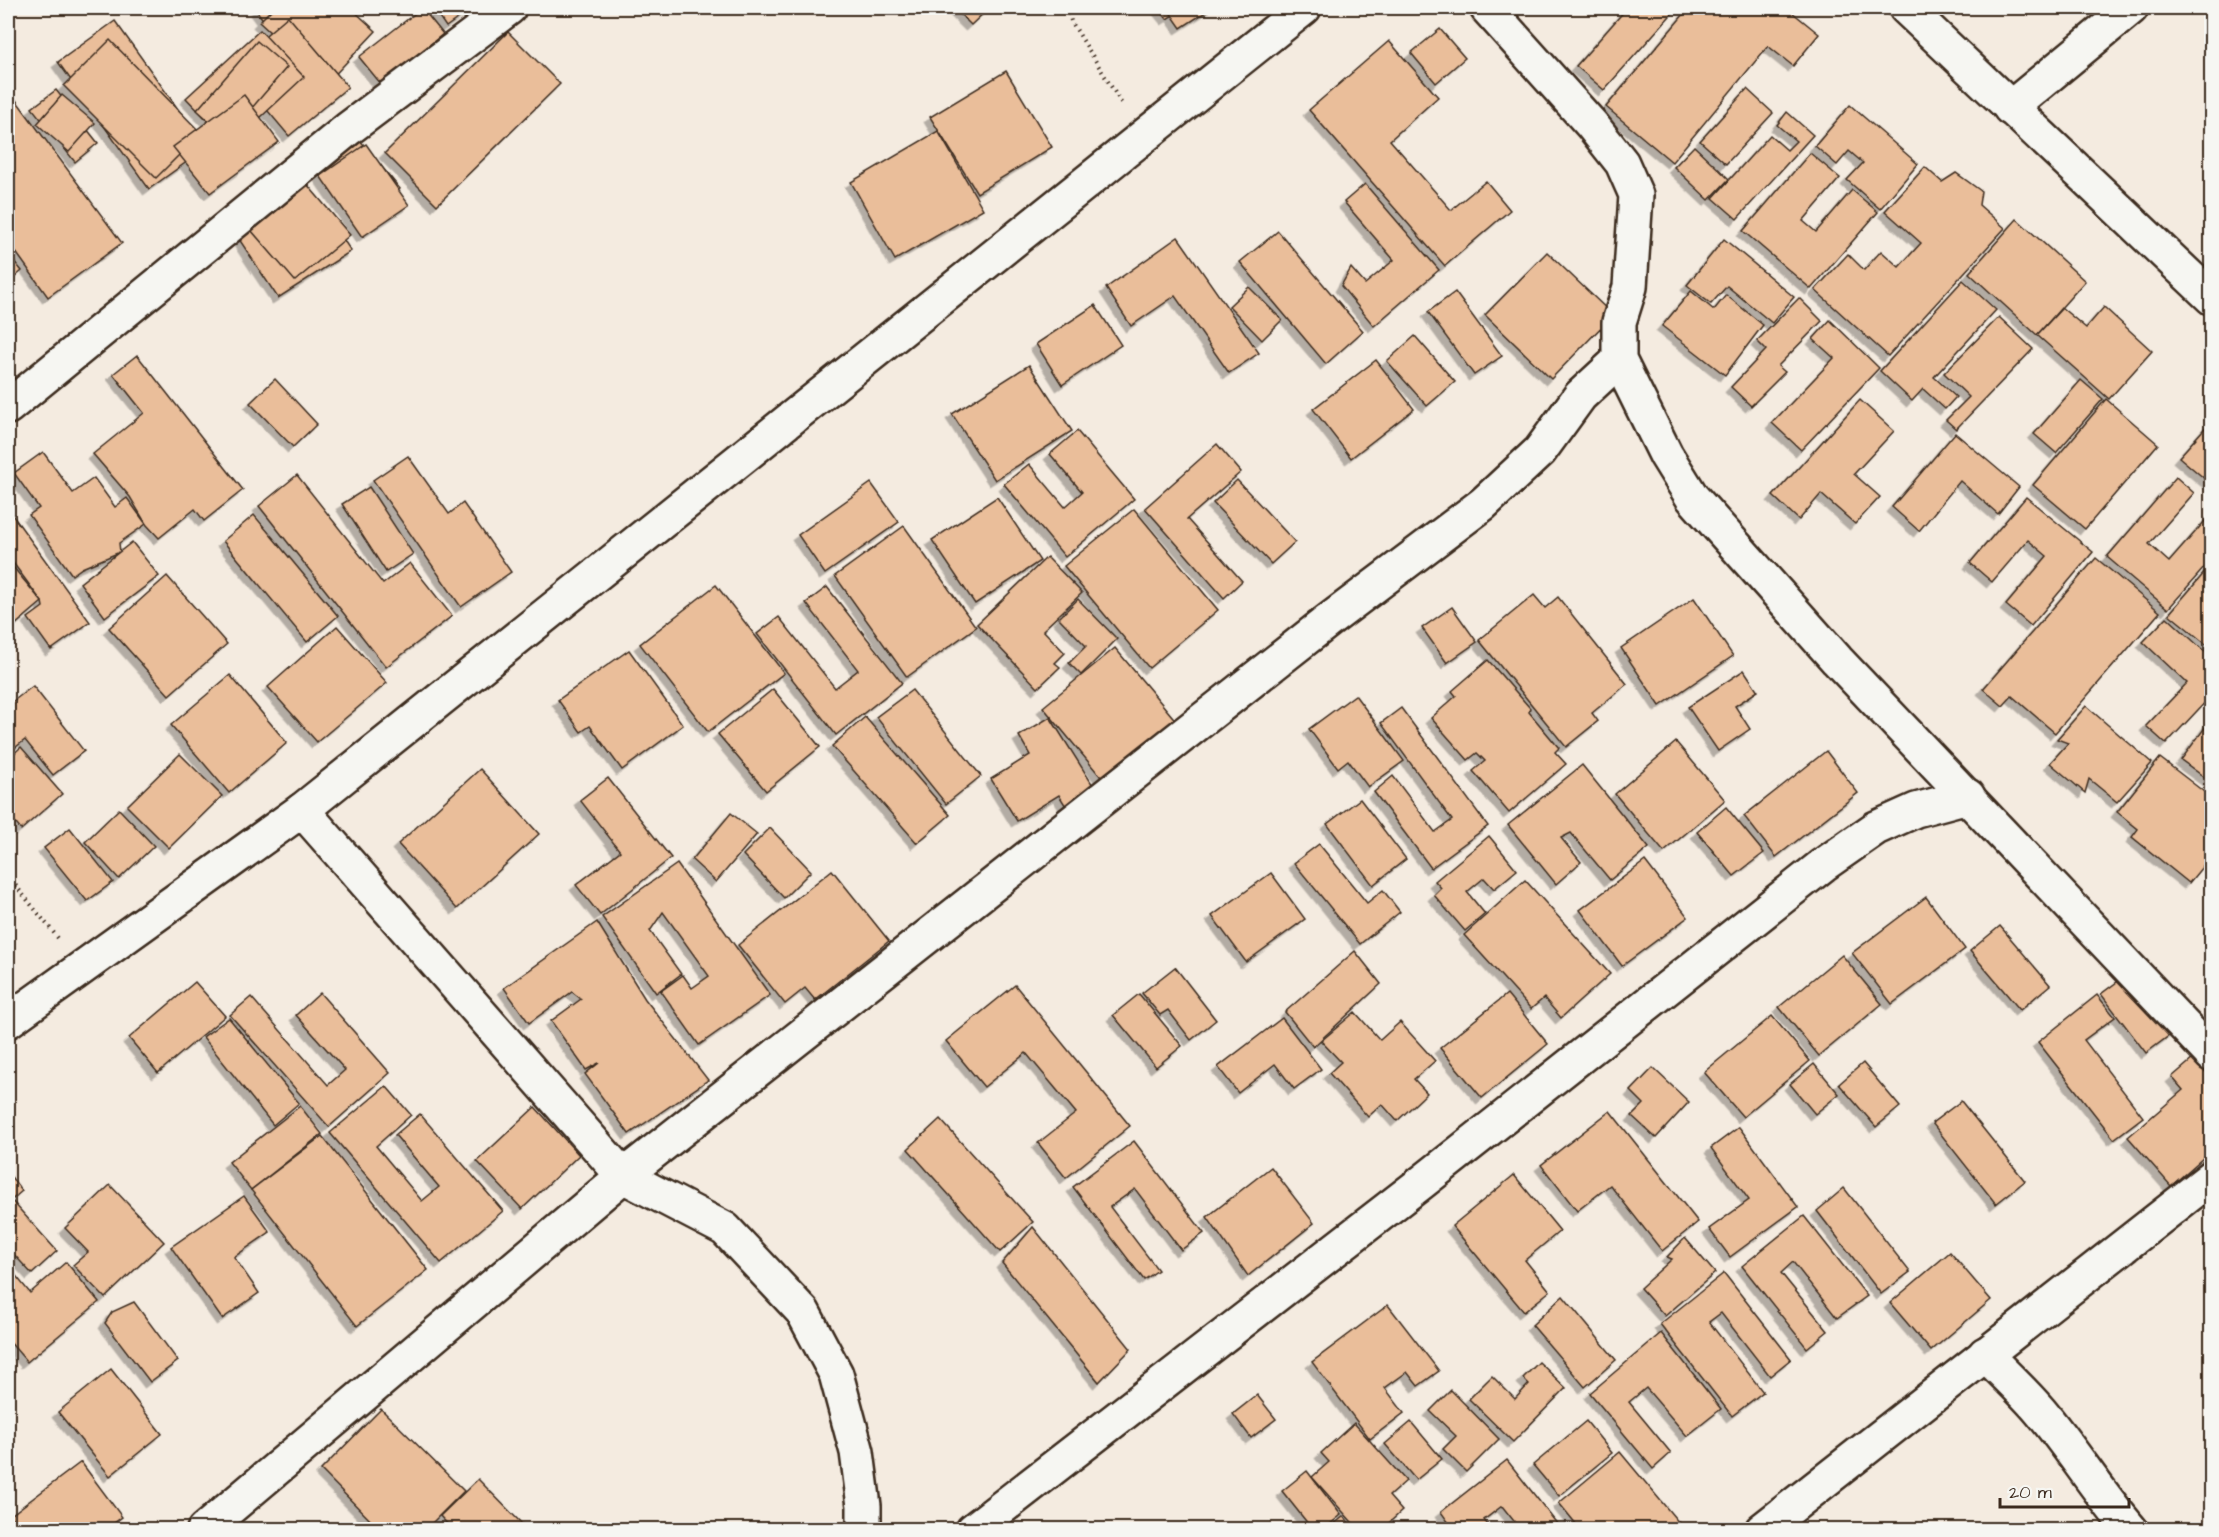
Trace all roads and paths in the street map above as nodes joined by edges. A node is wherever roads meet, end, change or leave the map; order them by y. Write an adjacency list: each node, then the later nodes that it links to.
1 (509, 8): 11 (street)
2 (1067, 8): 8 (path)
3 (1304, 8): 8 (street)
4 (1487, 8): 10 (street)
5 (1906, 8): 7 (street)
6 (2131, 8): 7 (street)
7 (2010, 108): 9 (street)
8 (1142, 136): 13 (street)
9 (2211, 298)
10 (1619, 360): 12 (street); 18 (street)
11 (8, 407)
12 (1968, 796): 17 (street); 23 (street)
13 (302, 810): 15 (street); 18 (street)
14 (8, 876): 15 (path)
15 (81, 967): 16 (street)
16 (8, 1021)
17 (2211, 1055)
18 (622, 1176): 21 (street); 22 (street)
19 (2211, 1177): 20 (street)
20 (1985, 1354): 24 (street); 25 (street)
21 (204, 1530)
22 (864, 1530)
23 (973, 1530)
24 (1762, 1530)
25 (2131, 1530)

